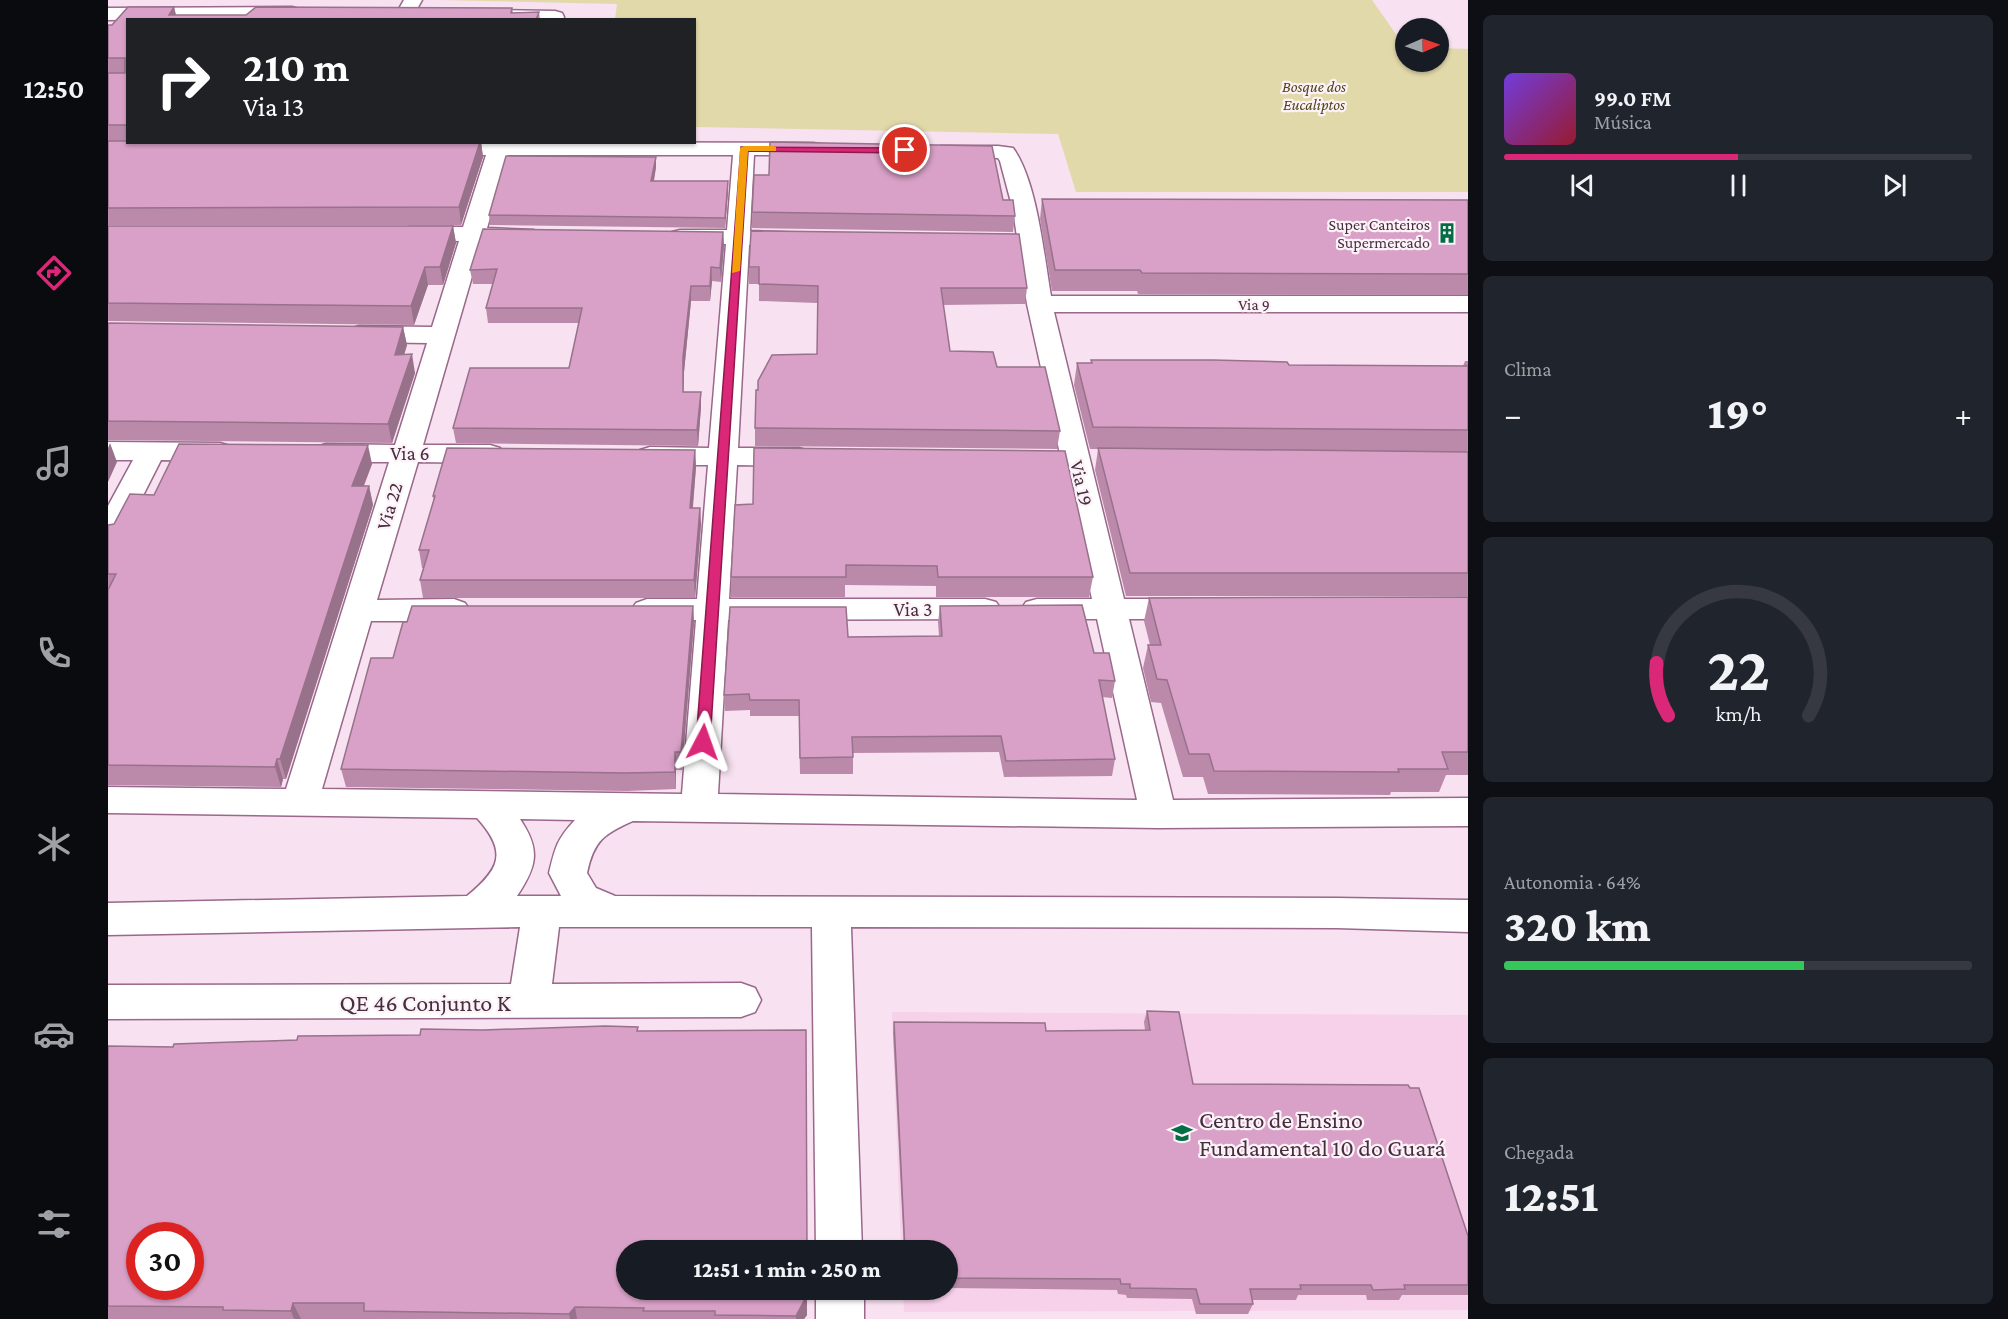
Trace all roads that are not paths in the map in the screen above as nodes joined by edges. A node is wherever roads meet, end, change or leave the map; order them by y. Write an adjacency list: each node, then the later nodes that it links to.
1 (258, 7): 3 (street); 5 (street)
2 (409, 7): 6 (street); 7 (street)
3 (123, 9): 9 (street)
4 (557, 12): 8 (street)
5 (312, 14)
6 (381, 14)
7 (428, 15)
8 (474, 15)
9 (108, 34)
10 (500, 145): 11 (street); 12 (street); 16 (street, Via 22)
11 (415, 148)
12 (744, 148): 13 (street); 19 (street)
13 (836, 150)
14 (928, 151): 21 (street, Via 19)
15 (390, 234): 16 (street)
16 (472, 234): 17 (street); 24 (street, Via 22)
17 (553, 235)
18 (657, 236): 19 (street)
19 (738, 238): 20 (street); 32 (street)
20 (816, 238)
21 (1041, 304): 22 (street, Via 9); 36 (street, Via 19)
22 (1468, 304)
23 (334, 334): 24 (street)
24 (441, 335): 29 (street, Via 22)
25 (108, 452): 26 (street)
26 (151, 452): 27 (street); 34 (street)
27 (244, 452)
28 (302, 453): 29 (street, Via 6)
29 (405, 453): 30 (street, Via 6); 40 (street, Via 22)
30 (511, 454)
31 (629, 455): 32 (street)
32 (723, 456): 33 (street); 35 (street)
33 (829, 458)
34 (108, 535)
35 (712, 609): 36 (street, Via 3); 39 (street, Via 3); 45 (street)
36 (1111, 609): 37 (street, Via 3); 47 (street, Via 19)
37 (1218, 609)
38 (488, 610): 40 (street)
39 (618, 610)
40 (357, 611): 42 (street, Via 22)
41 (108, 800): 42 (street)
42 (300, 801): 43 (street)
43 (487, 806): 44 (street); 48 (street)
44 (627, 808): 45 (street); 50 (street)
45 (699, 808): 47 (street)
46 (1468, 812): 47 (street)
47 (1158, 814)
48 (475, 910): 49 (street); 53 (street)
49 (542, 911): 50 (street); 56 (street)
50 (612, 912): 51 (street)
51 (831, 912): 52 (street); 57 (street)
52 (1468, 916)
53 (108, 919)
54 (741, 1000): 56 (street, QE 46 Conjunto K)
55 (108, 1002): 56 (street, QE 46 Conjunto K)
56 (529, 1002)
57 (838, 1240)
58 (840, 1300): 59 (street)
59 (840, 1319)

